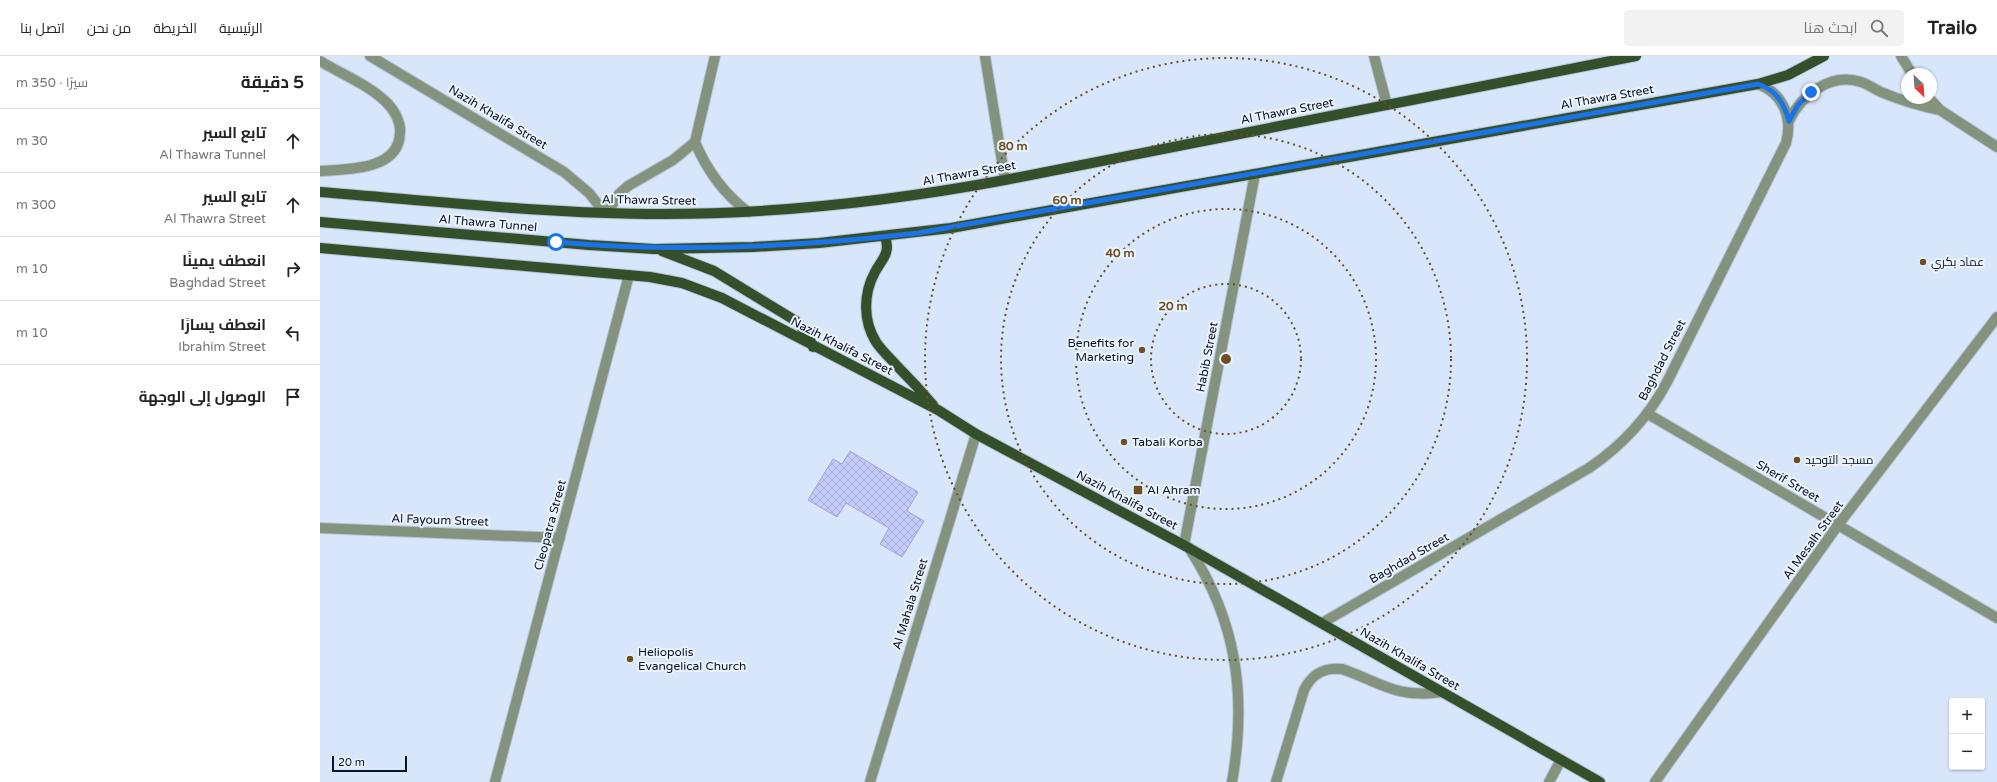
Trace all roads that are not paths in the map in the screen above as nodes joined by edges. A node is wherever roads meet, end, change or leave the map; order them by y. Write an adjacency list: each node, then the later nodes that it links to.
1 (370, 56): 21 (street, Nazih Khalifa Street)
2 (715, 56): 15 (street)
3 (984, 56): 19 (street)
4 (1374, 56): 12 (street)
5 (1636, 56): 12 (main road, Al Thawra Street)
6 (1824, 56): 10 (main road, Al Thawra Street)
7 (1901, 56): 9 (street)
8 (320, 61): 17 (street)
9 (1908, 68)
10 (1758, 84): 14 (street); 18 (main road, Al Thawra Street)
11 (1934, 104): 13 (street)
12 (1386, 105): 19 (main road, Al Thawra Street)
13 (1940, 110): 14 (street); 16 (street)
14 (1789, 121): 31 (street, Baghdad Street)
15 (695, 142): 21 (street); 22 (street)
16 (1997, 147)
17 (320, 171)
18 (1255, 174): 24 (main road, Al Thawra Street); 36 (street, Habib Street)
19 (1006, 180): 22 (main road, Al Thawra Street)
20 (320, 192): 21 (main road, Al Thawra Street)
21 (606, 212): 22 (main road, Al Thawra Street)
22 (748, 212)
23 (320, 222): 26 (main road, Al Thawra Tunnel)
24 (885, 236): 26 (main road, Al Thawra Street); 30 (main road)
25 (320, 248): 27 (main road)
26 (654, 249): 29 (main road)
27 (629, 275): 29 (main road, Nazih Khalifa Street); 35 (street, Cleopatra Street)
28 (1997, 317): 33 (street, Al Mesalh Street)
29 (813, 347): 30 (main road, Nazih Khalifa Street)
30 (938, 410): 32 (main road, Nazih Khalifa Street)
31 (1648, 414): 33 (street, Sherif Street); 38 (street, Baghdad Street)
32 (976, 434): 36 (main road, Nazih Khalifa Street); 42 (street, Al Mahala Street)
33 (1838, 525): 37 (street, Sherif Street); 47 (street, Al Mesalh Street)
34 (320, 528): 35 (street, Al Fayoum Street)
35 (560, 538): 41 (street, Cleopatra Street)
36 (1187, 547): 38 (main road, Nazih Khalifa Street); 43 (street)
37 (1997, 618)
38 (1322, 623): 39 (main road, Nazih Khalifa Street)
39 (1441, 692): 40 (main road, Nazih Khalifa Street); 44 (street)
40 (1561, 760): 45 (street); 46 (main road, Nazih Khalifa Street)
41 (495, 782)
42 (870, 782)
43 (1232, 782)
44 (1276, 782)
45 (1549, 782)
46 (1600, 782)
47 (1654, 782)

